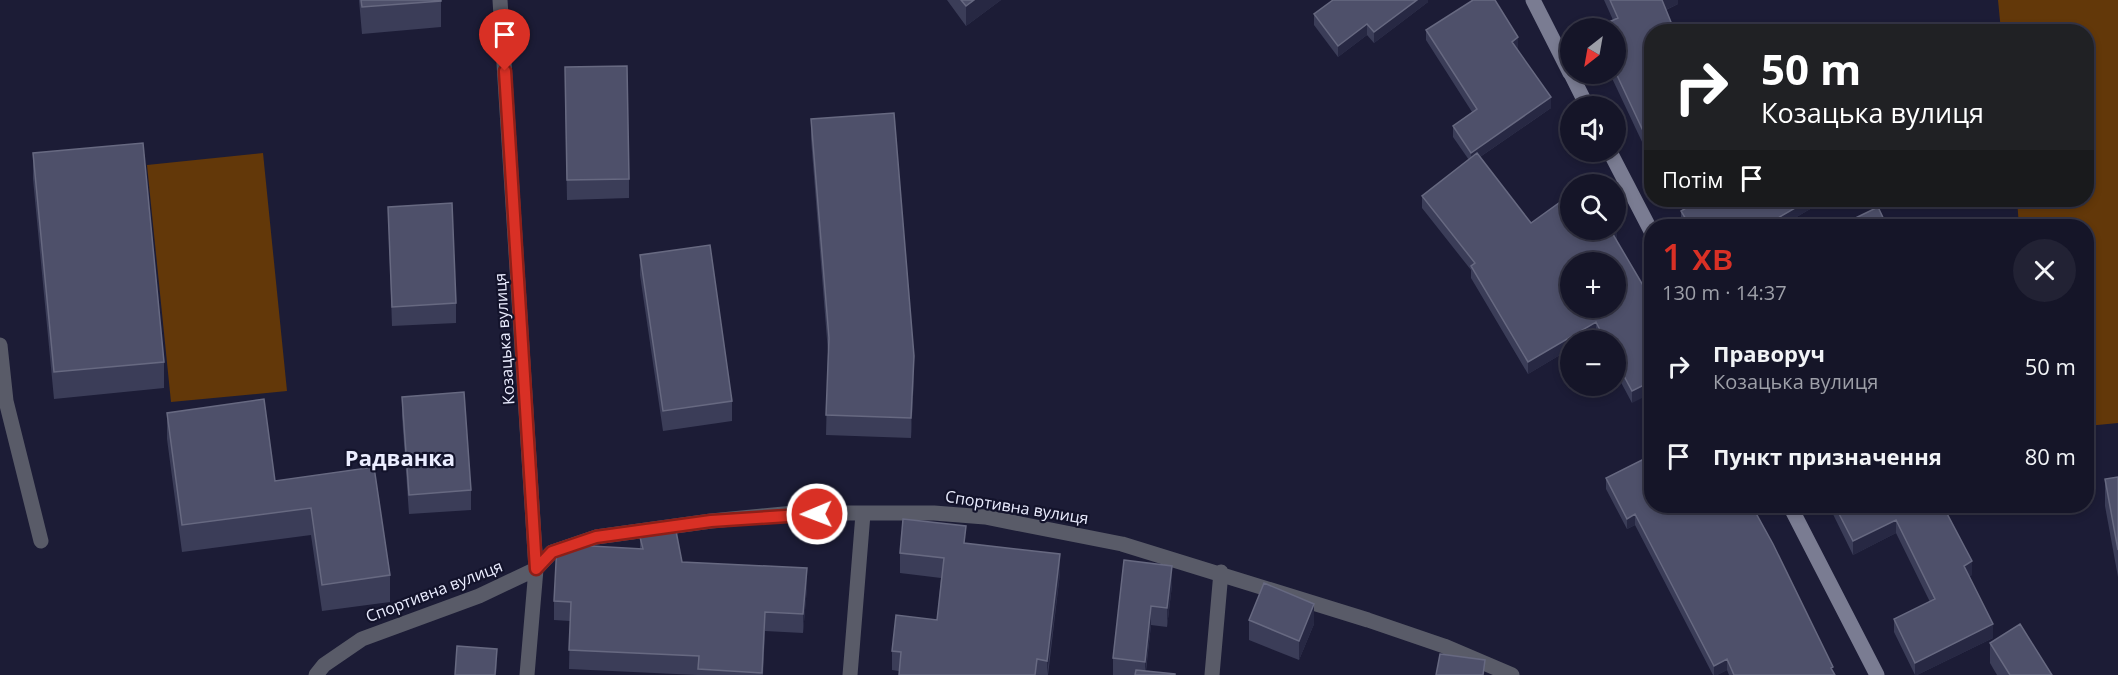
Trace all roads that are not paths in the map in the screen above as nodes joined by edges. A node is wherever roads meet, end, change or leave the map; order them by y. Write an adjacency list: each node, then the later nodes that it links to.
1 (501, 0): 10 (street, Козацька вулиця)
2 (1533, 0): 3 (street)
3 (1560, 53)
4 (1615, 162): 5 (street)
5 (1645, 219)
6 (0, 345): 9 (street)
7 (1794, 513): 17 (street)
8 (863, 514): 10 (street, Спортивна вулиця); 11 (street, Спортивна вулиця); 14 (street)
9 (41, 541)
10 (536, 569): 12 (street, Спортивна вулиця); 13 (street, Козацька вулиця)
11 (1221, 572): 15 (street); 16 (street, Спортивна вулиця)
12 (316, 675)
13 (527, 675)
14 (850, 675)
15 (1212, 675)
16 (1512, 675)
17 (1877, 675)

